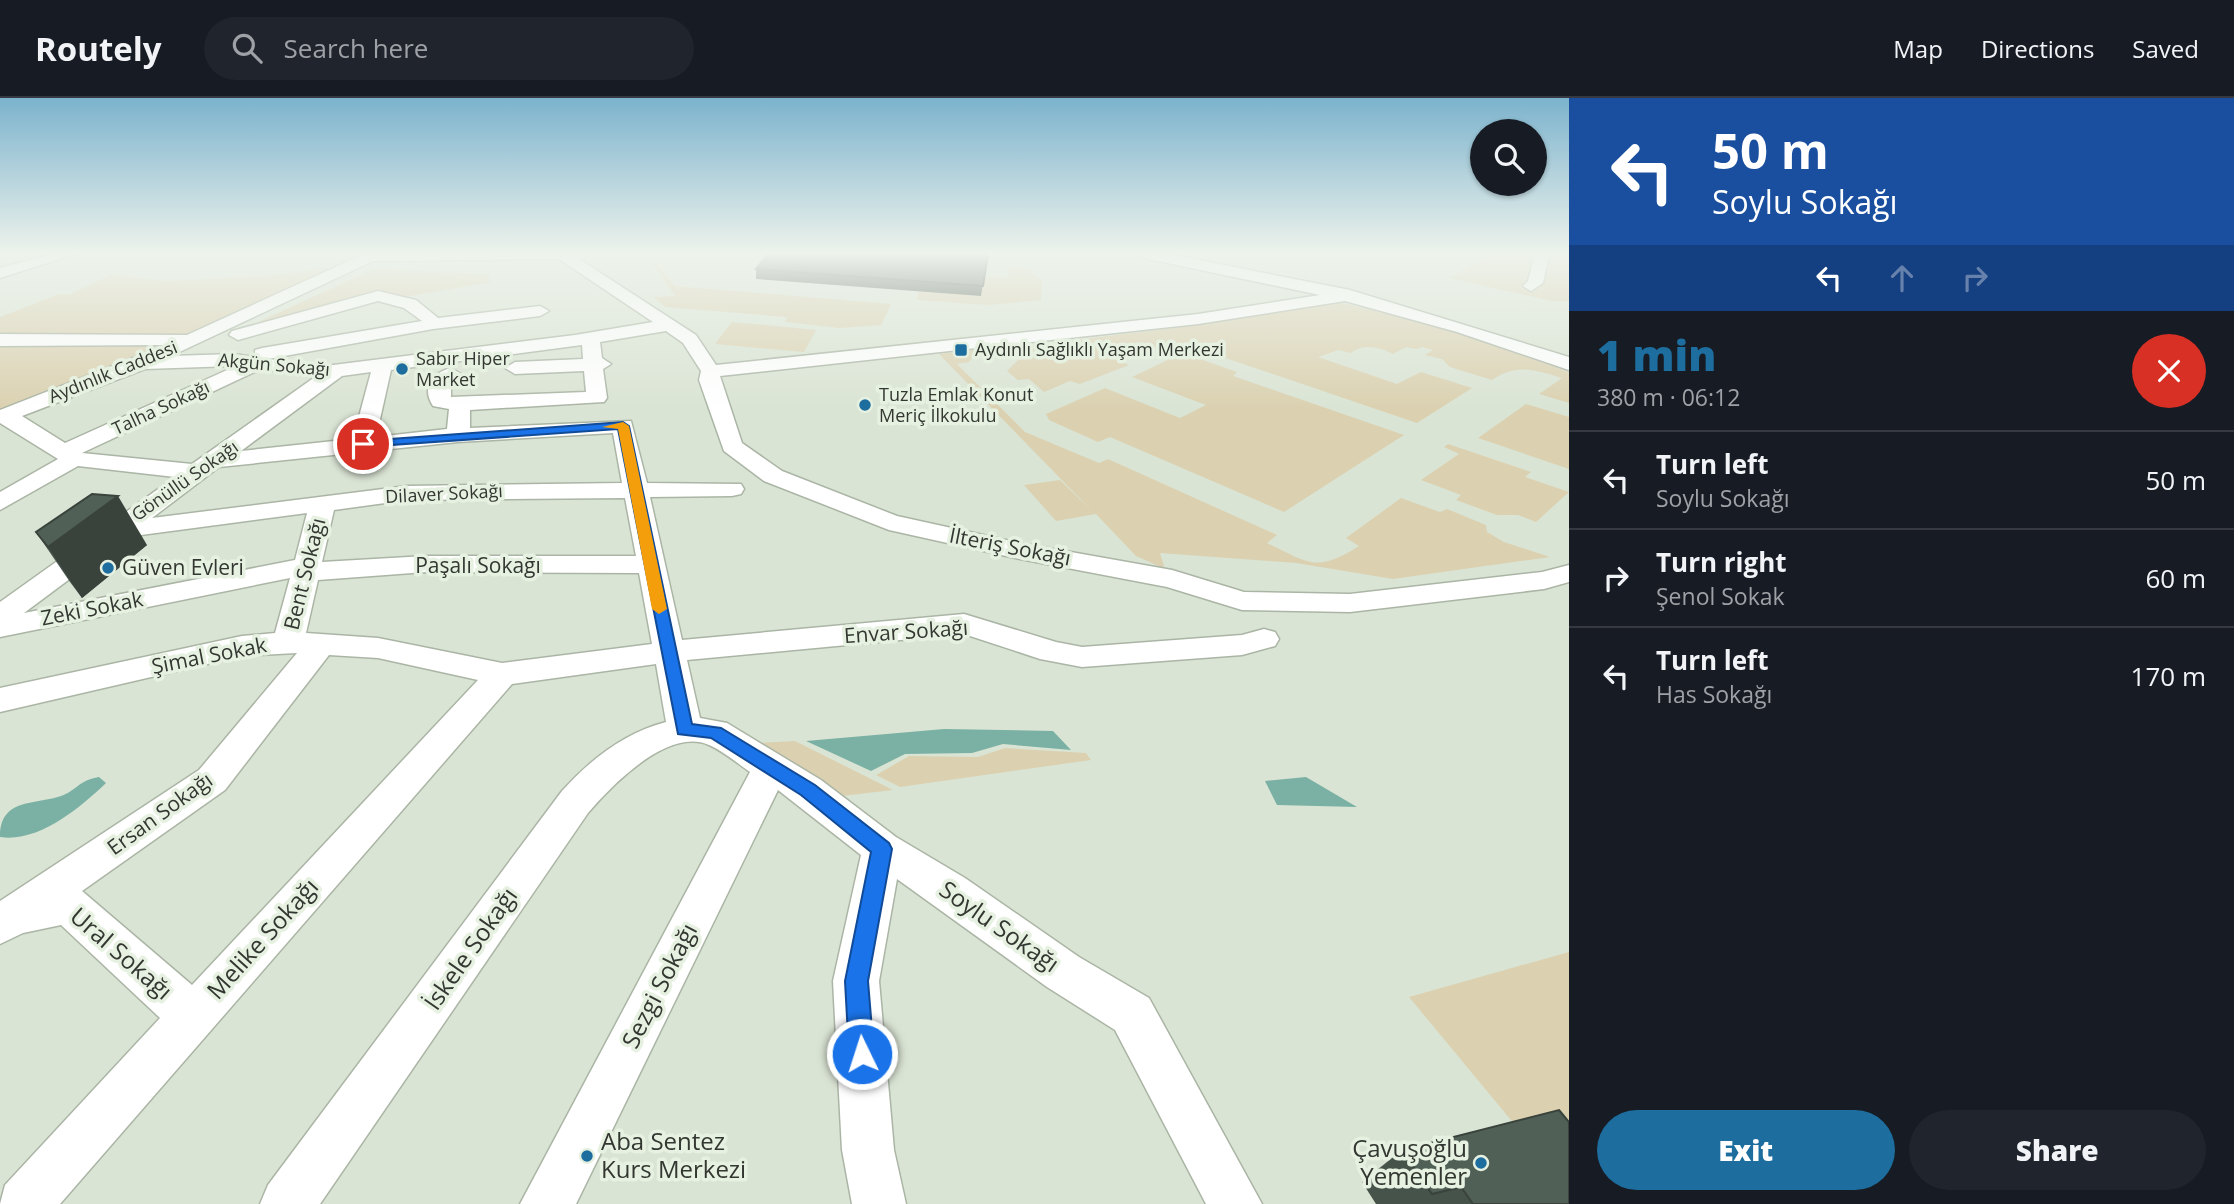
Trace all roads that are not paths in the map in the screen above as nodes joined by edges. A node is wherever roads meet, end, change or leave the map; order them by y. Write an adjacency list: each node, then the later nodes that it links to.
1 (266, 306): 10 (street, Aydınlık Caddesi)
2 (343, 306): 13 (street)
3 (412, 306): 8 (street)
4 (640, 306): 9 (street, İlteriş Sokağı)
5 (1283, 306): 21 (street)
6 (1388, 306): 18 (street)
7 (540, 311): 8 (street)
8 (433, 324): 14 (street)
9 (670, 325): 12 (street, Akgün Sokağı); 21 (street, İlteriş Sokağı)
10 (194, 339): 11 (street); 13 (street, Aydınlık Caddesi)
11 (0, 340)
12 (582, 340): 16 (street, Akgün Sokağı); 17 (street)
13 (146, 360): 14 (street, Akgün Sokağı); 23 (street, Aydınlık Caddesi)
14 (233, 360): 15 (street, Akgün Sokağı)
15 (258, 363): 20 (street, Akgün Sokağı); 26 (street, Talha Sokağı)
16 (451, 364): 17 (street); 19 (street, Akgün Sokağı); 22 (street)
17 (598, 364): 22 (street)
18 (1569, 364)
19 (382, 366): 20 (street, Akgün Sokağı); 25 (street)
20 (336, 371): 27 (street, Gönüllü Sokağı)
21 (711, 371): 35 (street, İlteriş Sokağı)
22 (460, 404): 24 (street)
23 (2, 416): 26 (street)
24 (458, 435): 25 (street); 29 (street)
25 (363, 444): 27 (street)
26 (69, 455): 27 (street); 30 (street, Talha Sokağı)
27 (205, 467): 32 (street, Gönüllü Sokağı)
28 (732, 489): 29 (street, Dilaver Sokağı)
29 (636, 490): 31 (street, Dilaver Sokağı); 33 (street)
30 (0, 502)
31 (322, 505): 32 (street, Dilaver Sokağı); 34 (street, Bent Sokağı)
32 (116, 530): 36 (street, Gönüllü Sokağı)
33 (651, 564): 34 (street, Paşalı Sokağı); 40 (street)
34 (306, 569): 37 (street, Zeki Sokak); 39 (street, Bent Sokağı)
35 (1569, 573)
36 (0, 616)
37 (0, 627)
38 (1264, 639): 40 (street, Envar Sokağı)
39 (305, 643): 41 (street, Şimal Sokak); 42 (street, Şimal Sokak); 46 (street, Ersan Sokağı)
40 (667, 652): 41 (street, Envar Sokağı); 43 (street)
41 (502, 674): 47 (street, Melike Sokağı)
42 (0, 700)
43 (685, 730): 44 (street, Soylu Sokağı); 49 (street, İskele Sokağı)
44 (771, 767): 45 (street, Soylu Sokağı); 50 (street, Sezgi Sokağı)
45 (882, 849): 51 (street); 52 (street, Soylu Sokağı)
46 (1, 924): 47 (street, Ural Sokağı)
47 (193, 1017): 48 (street, Melike Sokağı)
48 (24, 1204)
49 (287, 1204)
50 (547, 1204)
51 (879, 1204)
52 (1236, 1204)

